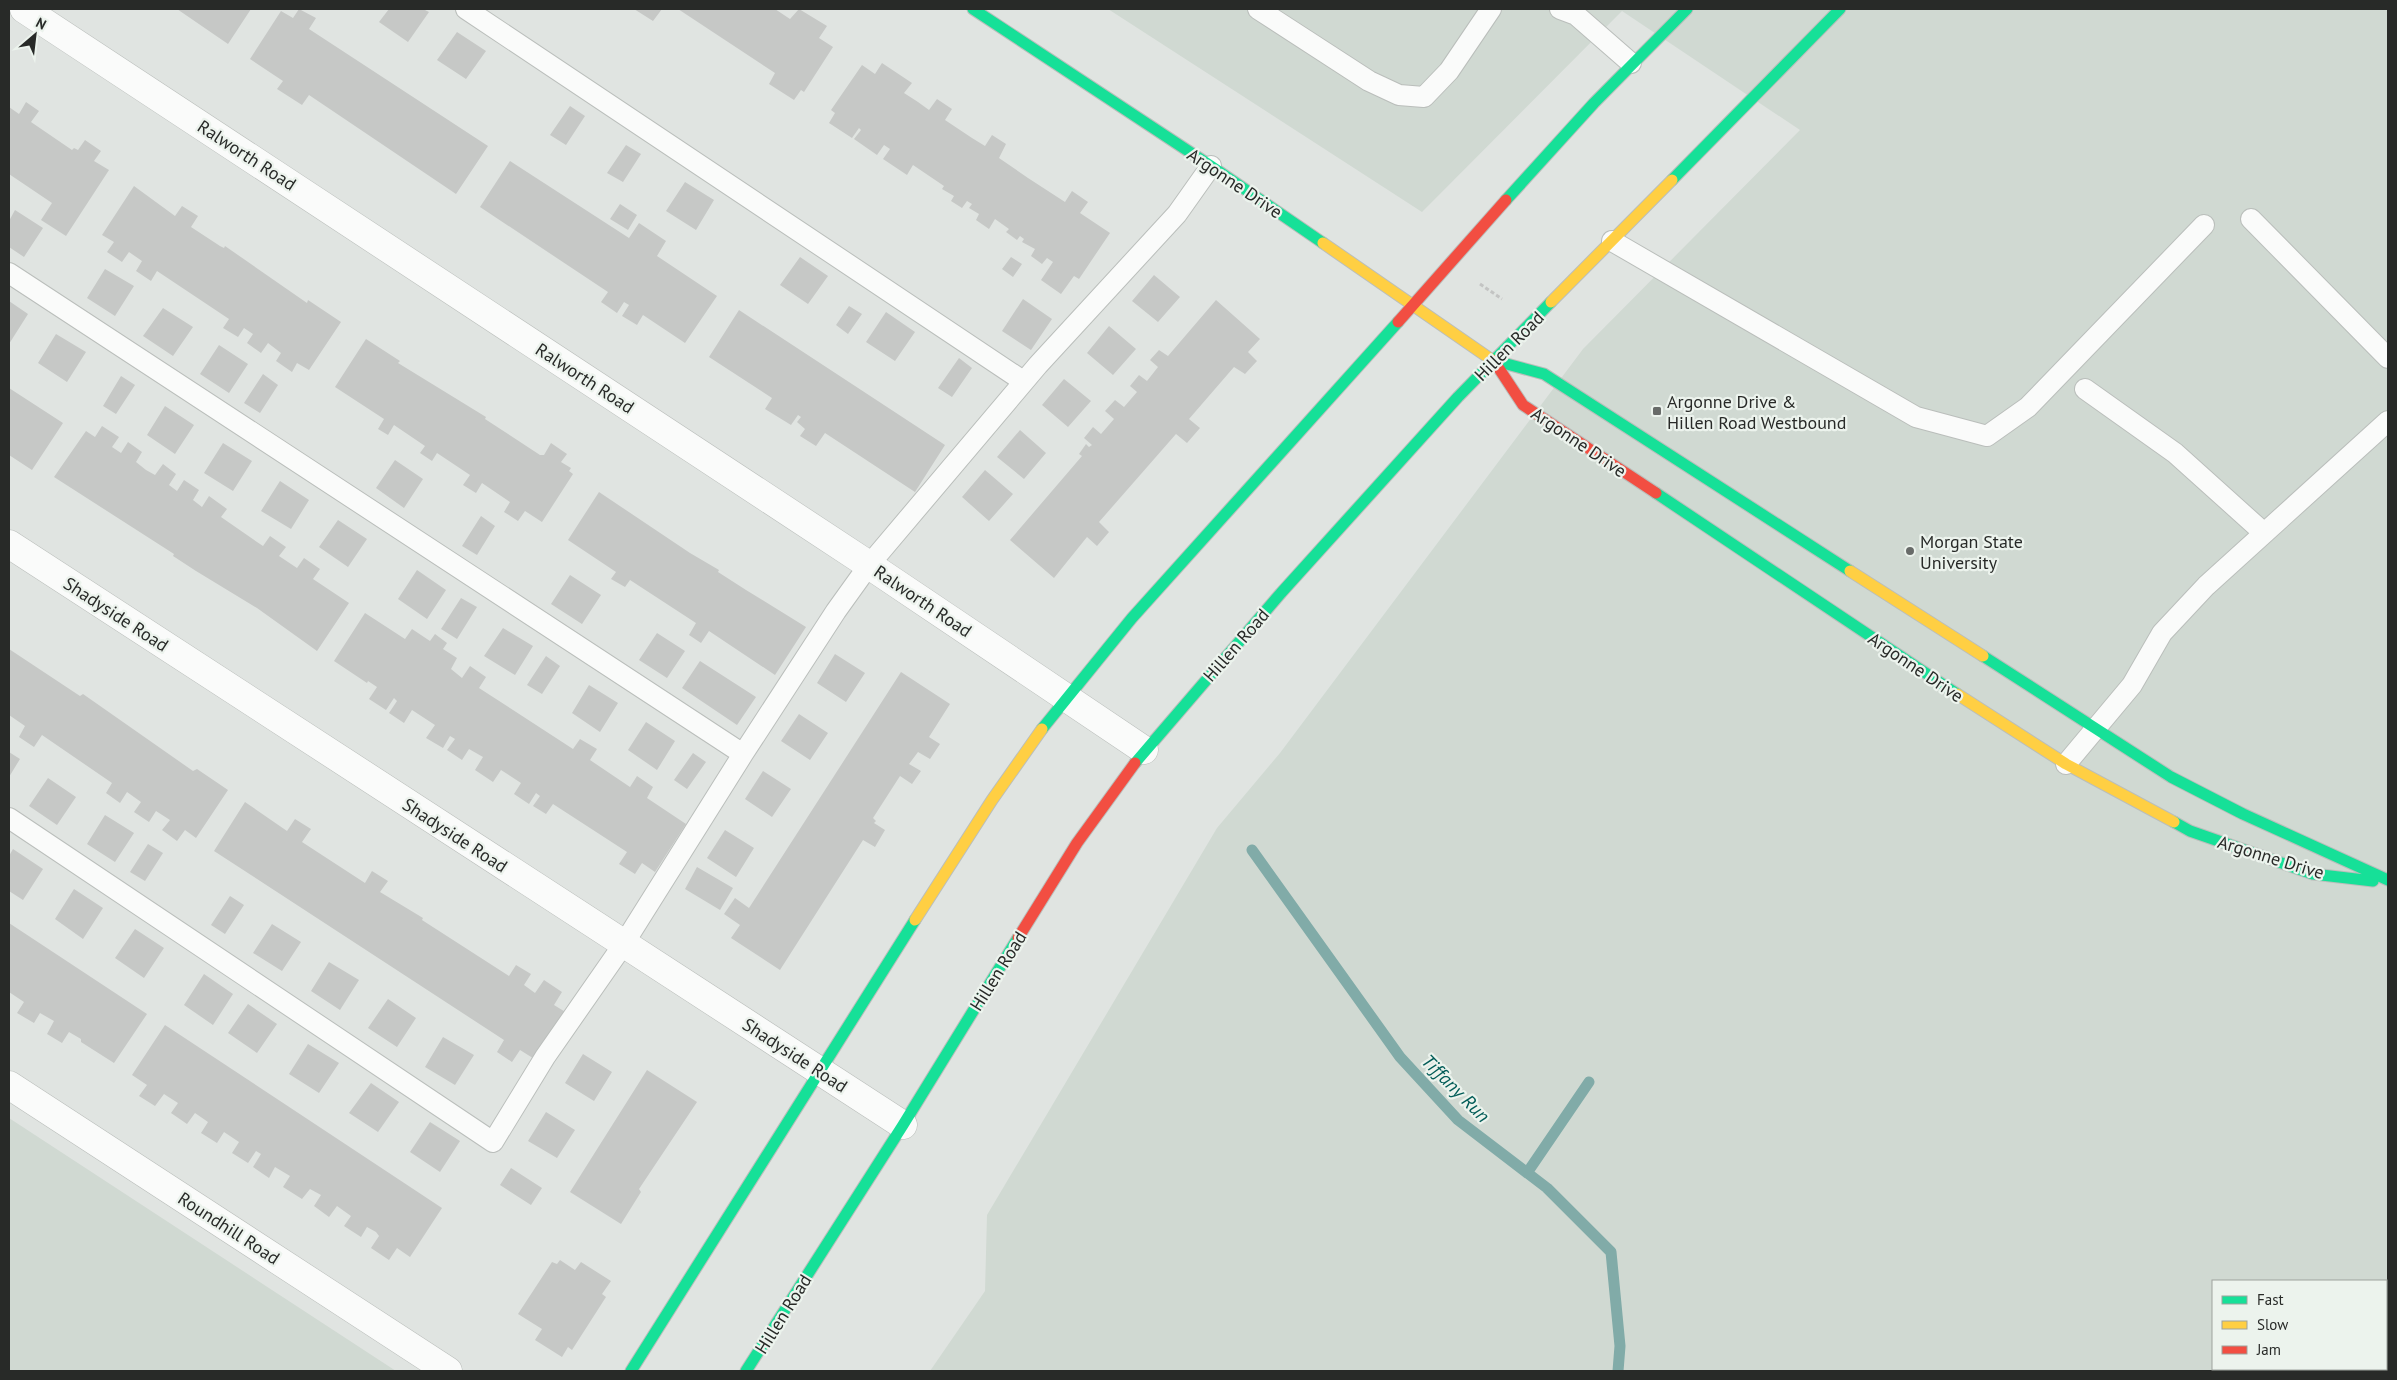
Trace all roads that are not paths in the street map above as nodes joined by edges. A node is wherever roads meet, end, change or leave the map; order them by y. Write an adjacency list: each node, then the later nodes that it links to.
1 (24, 9): 23 (street, Ralworth Road)
2 (466, 9): 18 (lane)
3 (973, 9): 10 (main road, Argonne Drive)
4 (1258, 9): 5 (lane)
5 (1490, 9)
6 (1560, 9): 9 (lane)
7 (1687, 9): 9 (main road)
8 (1840, 9): 13 (main road, Hillen Road)
9 (1631, 64): 15 (main road)
10 (1210, 166): 15 (main road, Argonne Drive); 18 (lane)
11 (2251, 219): 16 (lane)
12 (2204, 225): 13 (lane)
13 (1612, 241): 17 (main road, Hillen Road)
14 (9, 273): 27 (lane)
15 (1414, 305): 17 (main road, Argonne Drive); 24 (main road)
16 (2388, 358)
17 (1494, 361): 25 (main road, Argonne Drive); 26 (main road, Hillen Road); 28 (main road, Argonne Drive)
18 (1024, 381): 23 (lane)
19 (2085, 389): 21 (lane)
20 (2388, 420): 21 (lane)
21 (2264, 533): 25 (lane)
22 (9, 544): 31 (street, Shadyside Road)
23 (869, 566): 24 (street, Ralworth Road); 27 (lane)
24 (1066, 696): 26 (street, Ralworth Road); 32 (main road)
25 (2096, 729): 28 (lane); 30 (main road, Argonne Drive)
26 (1144, 750): 34 (main road, Hillen Road)
27 (743, 754): 31 (lane)
28 (2066, 764): 30 (main road, Argonne Drive)
29 (9, 818): 31 (lane)
30 (2388, 882)
31 (622, 944): 32 (street, Shadyside Road)
32 (819, 1070): 34 (street, Shadyside Road); 36 (main road)
33 (9, 1085): 35 (street, Roundhill Road)
34 (903, 1125): 37 (main road, Hillen Road)
35 (448, 1371)
36 (631, 1371)
37 (746, 1371)

